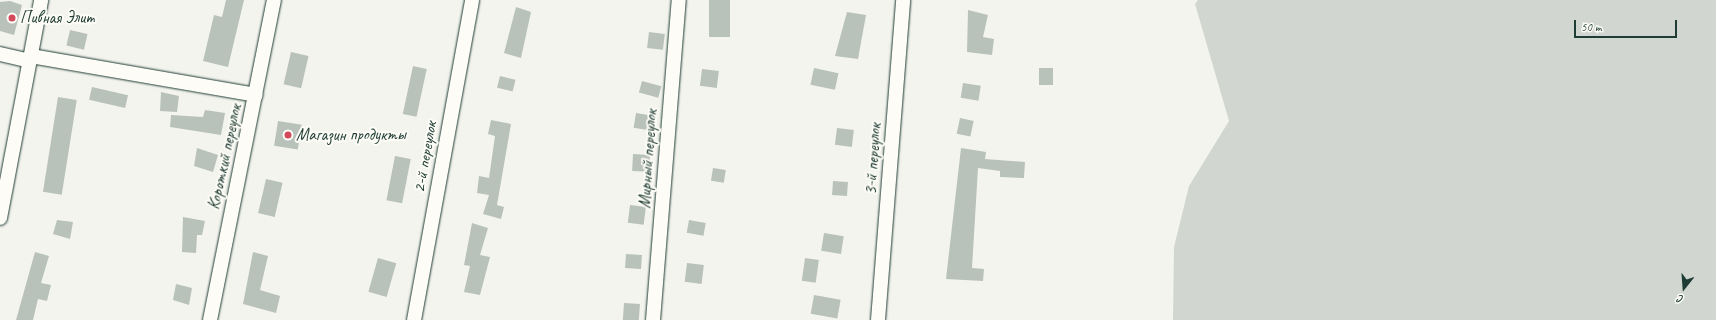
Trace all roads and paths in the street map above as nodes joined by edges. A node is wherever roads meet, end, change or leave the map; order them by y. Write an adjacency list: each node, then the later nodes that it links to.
1 (41, 0): 7 (street)
2 (274, 0): 8 (street, Короткий переулок)
3 (472, 0): 11 (street, 2-й переулок)
4 (679, 0): 12 (street, Мирный переулок)
5 (903, 0): 13 (street, 3-й переулок)
6 (0, 54): 7 (street)
7 (30, 59): 8 (street); 9 (street)
8 (256, 94): 10 (street, Короткий переулок)
9 (0, 218)
10 (210, 320)
11 (414, 320)
12 (653, 320)
13 (878, 320)

